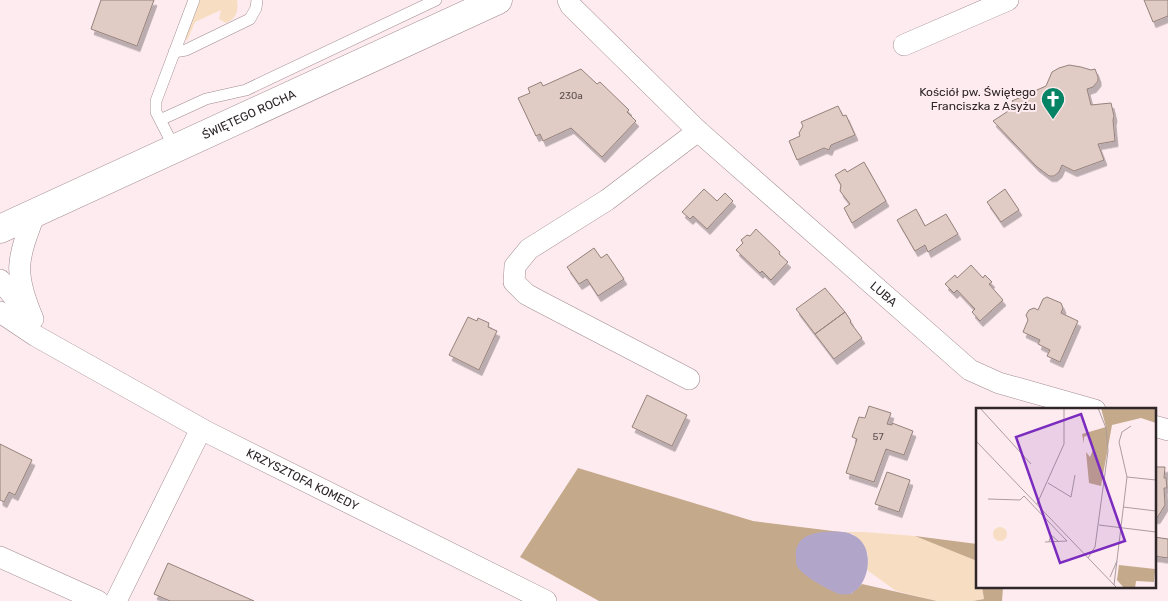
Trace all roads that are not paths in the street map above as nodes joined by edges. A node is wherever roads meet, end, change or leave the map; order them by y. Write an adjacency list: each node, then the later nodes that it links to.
1 (194, 0): 8 (lane)
2 (257, 0): 8 (lane)
3 (436, 0): 9 (lane)
4 (498, 0): 11 (main road, ŚWIĘTEGO ROCHA)
5 (568, 0): 10 (street, LUBA)
6 (1008, 0): 7 (street)
7 (904, 45)
8 (174, 52): 9 (lane)
9 (160, 120): 11 (lane)
10 (698, 131): 18 (street); 19 (street, LUBA)
11 (175, 149): 12 (main road, ŚWIĘTEGO ROCHA)
12 (35, 213): 13 (main road, ŚWIĘTEGO ROCHA); 16 (street, KRZYSZTOFA KOMEDY)
13 (0, 229)
14 (0, 280): 16 (street, KRZYSZTOFA KOMEDY)
15 (0, 312): 17 (street, KRZYSZTOFA KOMEDY)
16 (33, 319): 17 (street, KRZYSZTOFA KOMEDY)
17 (62, 351): 20 (street, KRZYSZTOFA KOMEDY)
18 (689, 379)
19 (1089, 408)
20 (201, 429): 23 (street); 24 (street, KRZYSZTOFA KOMEDY)
21 (0, 557): 22 (street)
22 (98, 601)
23 (116, 601)
24 (546, 601)

